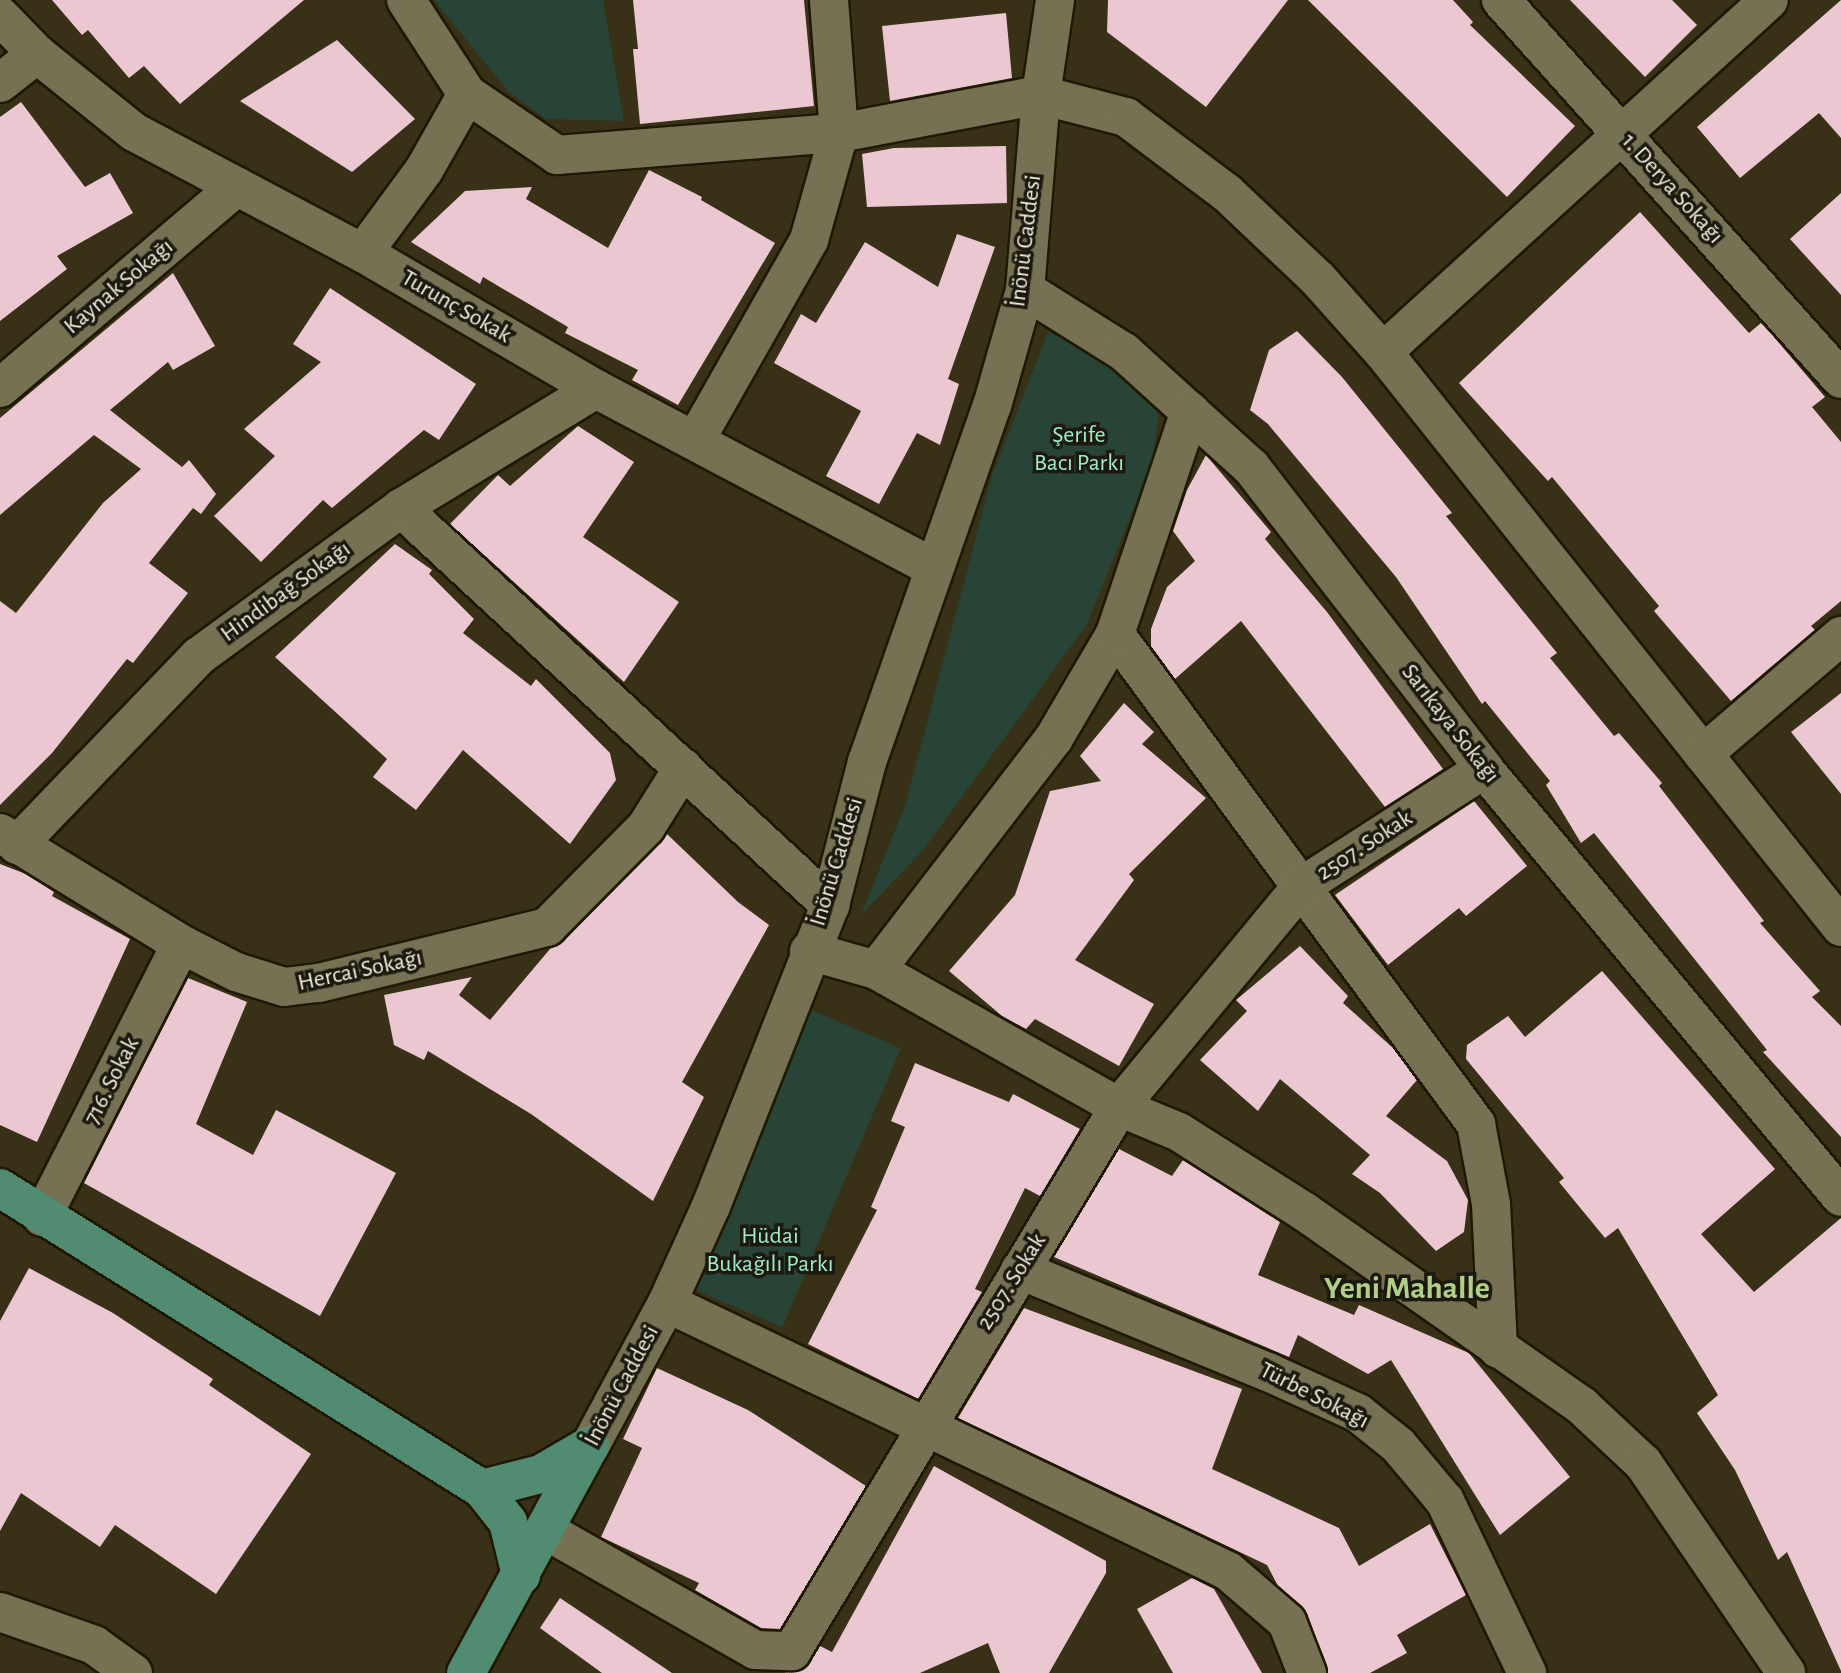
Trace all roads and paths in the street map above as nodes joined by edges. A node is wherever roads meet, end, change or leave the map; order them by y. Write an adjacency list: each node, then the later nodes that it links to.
1 (406, 0): 9 (street)
2 (829, 0): 11 (street)
3 (1055, 0): 10 (street, İnönü Caddesi)
4 (1500, 0): 12 (street, 1. Derya Sokağı)
5 (1769, 0): 12 (street)
6 (0, 16): 7 (street, Turunç Sokak)
7 (37, 54): 8 (street); 13 (street, Turunç Sokak)
8 (0, 83)
9 (467, 94): 11 (street); 14 (street)
10 (1041, 95): 11 (street); 15 (street, İnönü Caddesi); 16 (street)
11 (839, 134): 21 (street)
12 (1625, 135): 16 (street); 17 (street, 1. Derya Sokağı)
13 (237, 186): 14 (street, Turunç Sokak); 18 (street, Kaynak Sokağı)
14 (363, 253): 19 (street, Turunç Sokak)
15 (1025, 290): 20 (street, Sarıkaya Sokağı); 23 (street, İnönü Caddesi)
16 (1383, 352): 26 (street)
17 (1841, 379)
18 (0, 387)
19 (596, 389): 21 (street, Turunç Sokak); 22 (street, Hindibağ Sokağı)
20 (1190, 411): 24 (street); 28 (street, Sarıkaya Sokağı)
21 (695, 439): 23 (street, Turunç Sokak)
22 (401, 508): 27 (street); 29 (street, Hindibağ Sokağı)
23 (934, 568): 31 (street, İnönü Caddesi)
24 (1115, 634): 30 (street); 35 (street)
25 (1841, 636): 26 (street)
26 (1703, 754): 32 (street)
27 (683, 768): 31 (street); 33 (street, Hercai Sokağı)
28 (1484, 769): 30 (street, 2507. Sokak); 38 (street, Sarıkaya Sokağı)
29 (8, 839): 33 (street, Hercai Sokağı)
30 (1302, 886): 36 (street, 2507. Sokak); 42 (street)
31 (830, 905): 34 (street, İnönü Caddesi)
32 (1841, 927)
33 (181, 944): 39 (street, 716. Sokak)
34 (808, 951): 35 (street); 41 (street, İnönü Caddesi)
35 (876, 971): 36 (street)
36 (1119, 1107): 40 (street, 2507. Sokak); 42 (street)
37 (0, 1188): 39 (main road)
38 (1841, 1198)
39 (42, 1217): 45 (main road)
40 (1020, 1270): 43 (street, 2507. Sokak); 52 (street, Türbe Sokağı)
41 (667, 1303): 43 (street); 44 (street, İnönü Caddesi)
42 (1498, 1349): 53 (street)
43 (922, 1427): 46 (street, 2507. Sokak); 51 (street)
44 (590, 1446): 45 (main road); 46 (main road, İnönü Caddesi)
45 (482, 1489): 47 (main road)
46 (545, 1530): 47 (main road, İnönü Caddesi)
47 (521, 1575): 50 (main road, İnönü Caddesi)
48 (0, 1612): 49 (street)
49 (133, 1673)
50 (466, 1673)
51 (1307, 1673)
52 (1527, 1673)
53 (1786, 1673)

